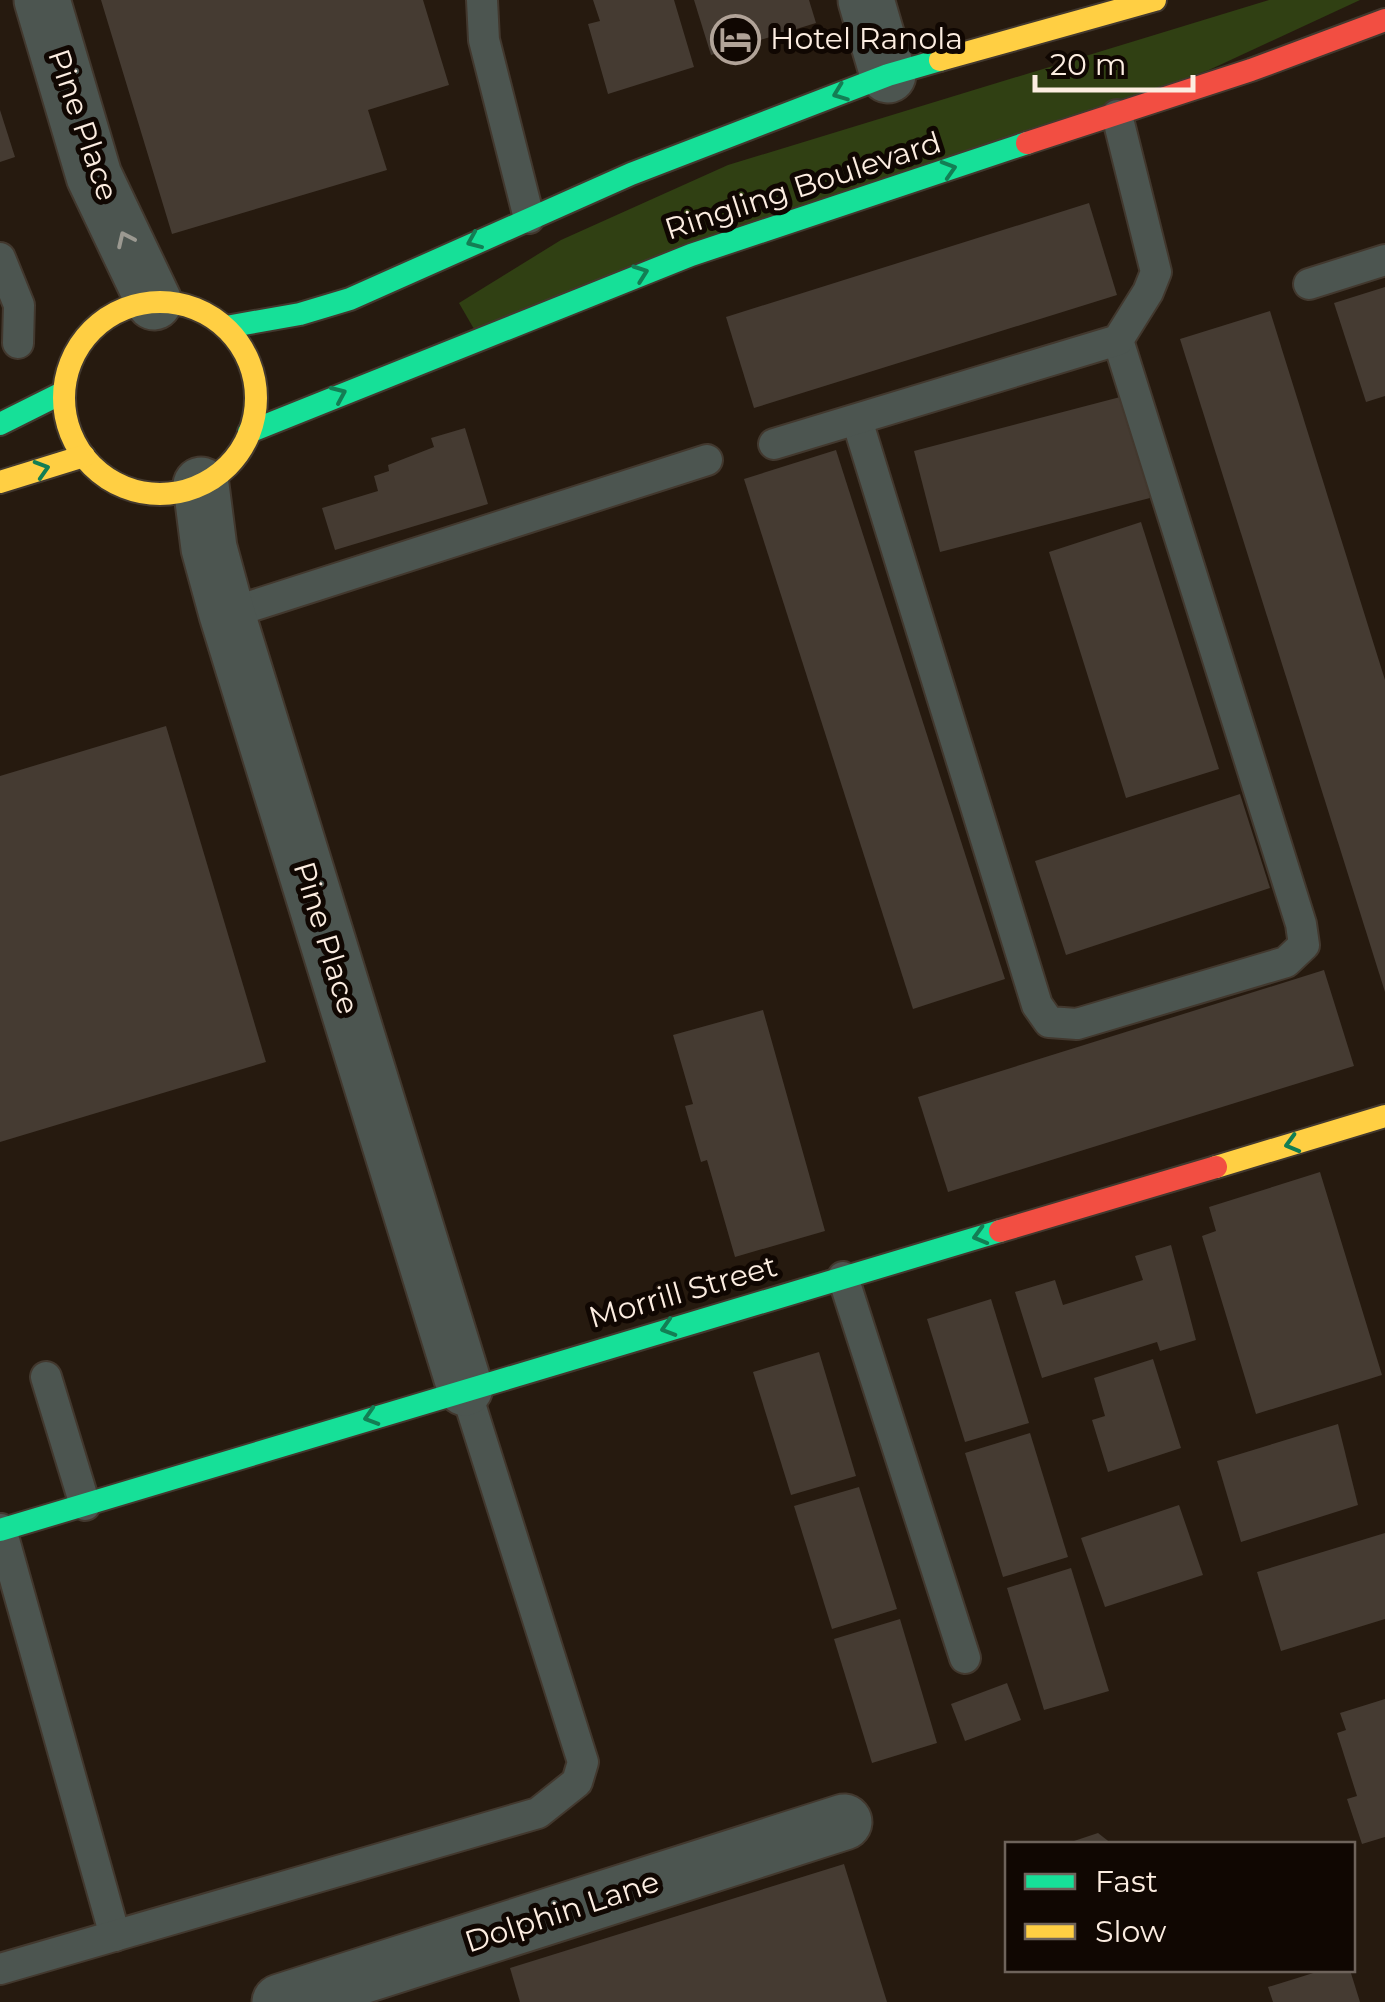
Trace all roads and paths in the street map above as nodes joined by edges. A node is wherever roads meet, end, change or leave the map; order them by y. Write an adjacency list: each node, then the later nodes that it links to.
1 (42, 0): 12 (street, Pine Place, one-way to 1)
2 (482, 0): 8 (lane)
3 (866, 0): 6 (street)
4 (1155, 0): 6 (street)
5 (1385, 20): 7 (street, Ringling Boulevard)
6 (888, 75): 8 (street, one-way to 8)
7 (1117, 114): 14 (lane); 19 (street, Ringling Boulevard, one-way to 7)
8 (530, 218): 13 (street, one-way to 13)
9 (0, 258): 15 (lane)
10 (1385, 260): 11 (lane)
11 (1309, 284)
12 (154, 302): 13 (street); 16 (street)
13 (226, 327): 19 (street)
14 (1118, 340): 17 (lane); 17 (lane)
15 (18, 343)
16 (64, 392): 18 (street); 21 (street)
17 (857, 420): 20 (lane)
18 (0, 424)
19 (250, 432): 24 (street)
20 (774, 444)
21 (84, 456): 23 (street, one-way to 21); 24 (street)
22 (707, 460): 25 (lane)
23 (0, 482)
24 (200, 485): 25 (street, Pine Place)
25 (227, 614): 29 (street, Pine Place)
26 (1385, 1116): 27 (street, Morrill Street, one-way to 27)
27 (842, 1276): 29 (street, Morrill Street, one-way to 29); 32 (lane)
28 (46, 1376): 30 (lane)
29 (464, 1388): 30 (street, Morrill Street, one-way to 30); 34 (lane)
30 (85, 1504): 31 (street, Morrill Street)
31 (1, 1529): 34 (lane)
32 (965, 1658)
33 (844, 1822): 36 (street, Dolphin Lane)
34 (115, 1936): 35 (lane)
35 (0, 1970)
36 (280, 2002)

